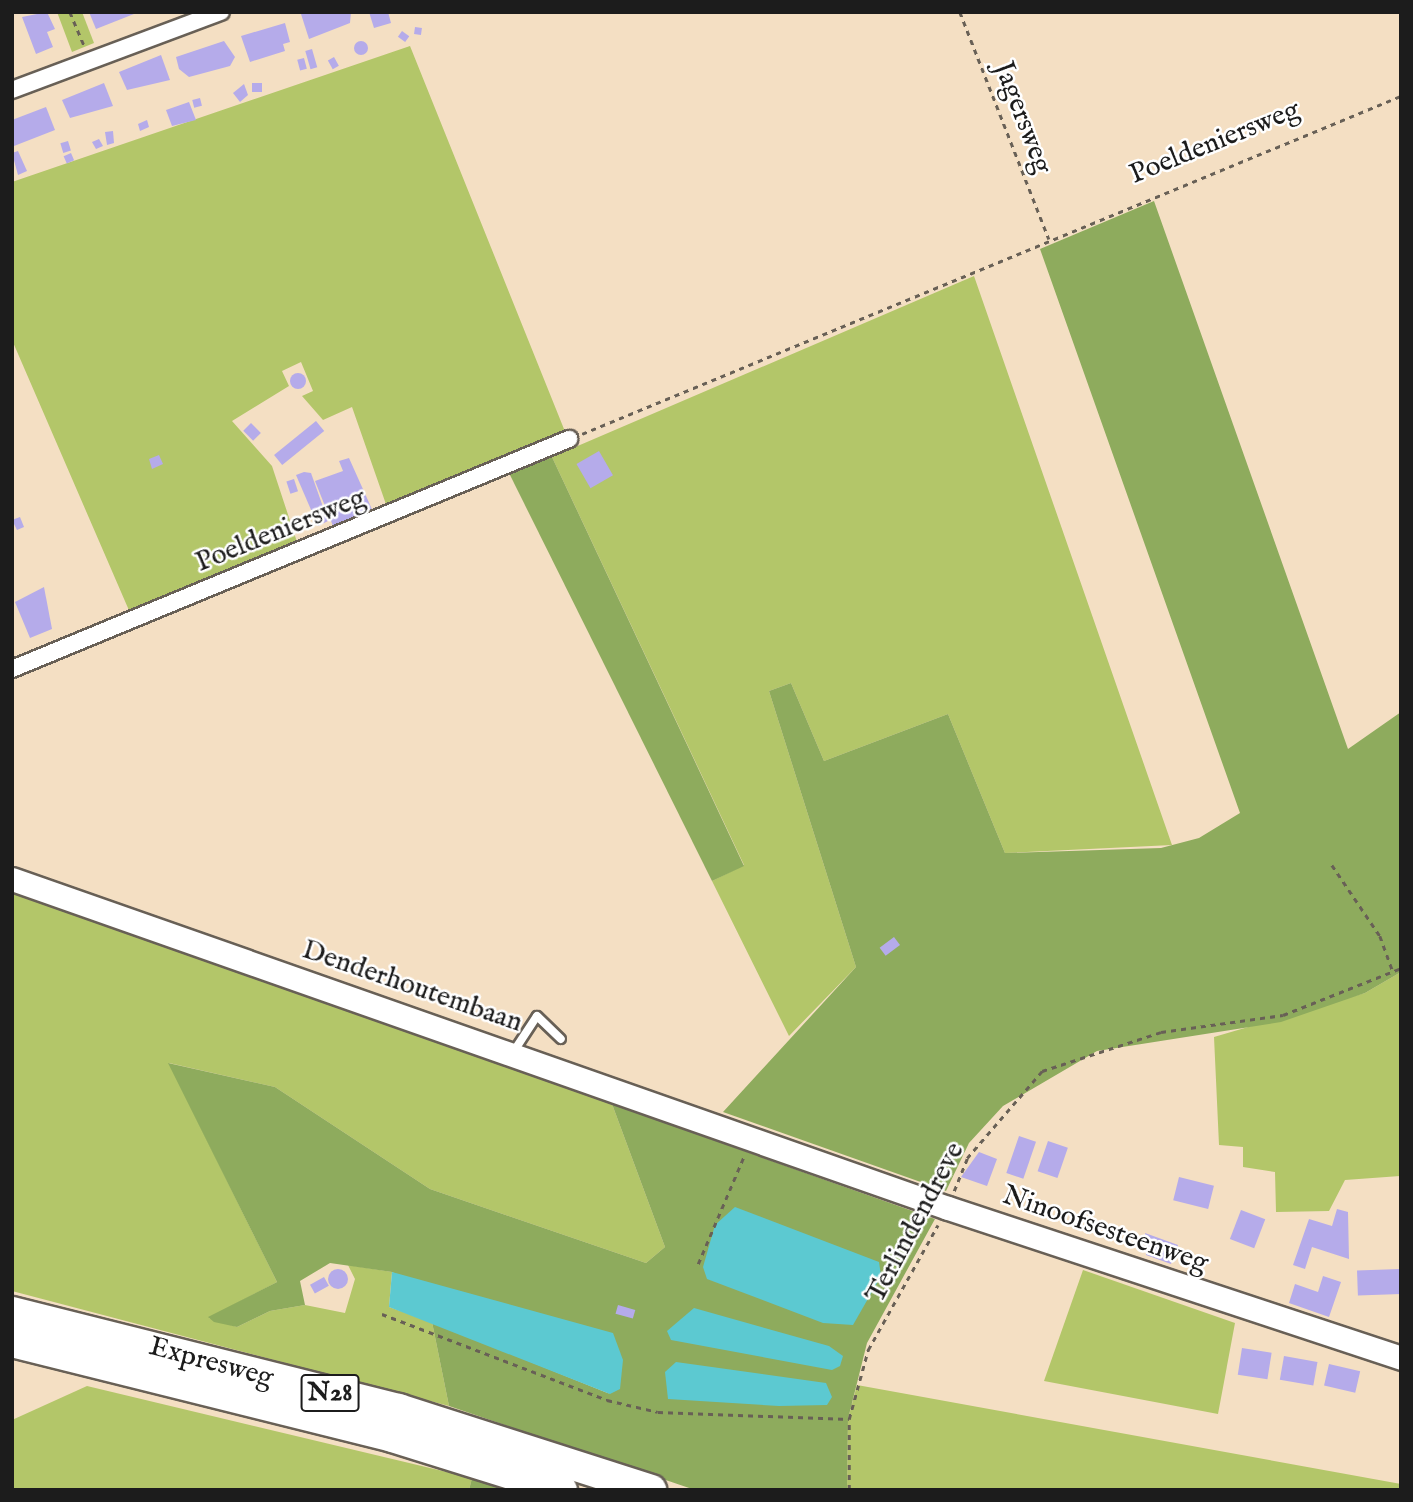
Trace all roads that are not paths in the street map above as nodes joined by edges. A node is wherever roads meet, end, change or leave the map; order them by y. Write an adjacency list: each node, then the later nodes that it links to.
1 (221, 12): 2 (street)
2 (12, 90)
3 (569, 439): 4 (street, Poeldeniersweg)
4 (12, 669)
5 (12, 879): 7 (street, Denderhoutembaan)
6 (561, 1039): 7 (lane)
7 (512, 1054): 8 (street, Denderhoutembaan)
8 (792, 1154): 11 (street, Ninoofsesteenweg)
9 (12, 1312): 13 (highway, Expresweg / N28)
10 (12, 1342): 12 (highway, Expresweg / N28)
11 (1401, 1358)
12 (562, 1490)
13 (651, 1490)

